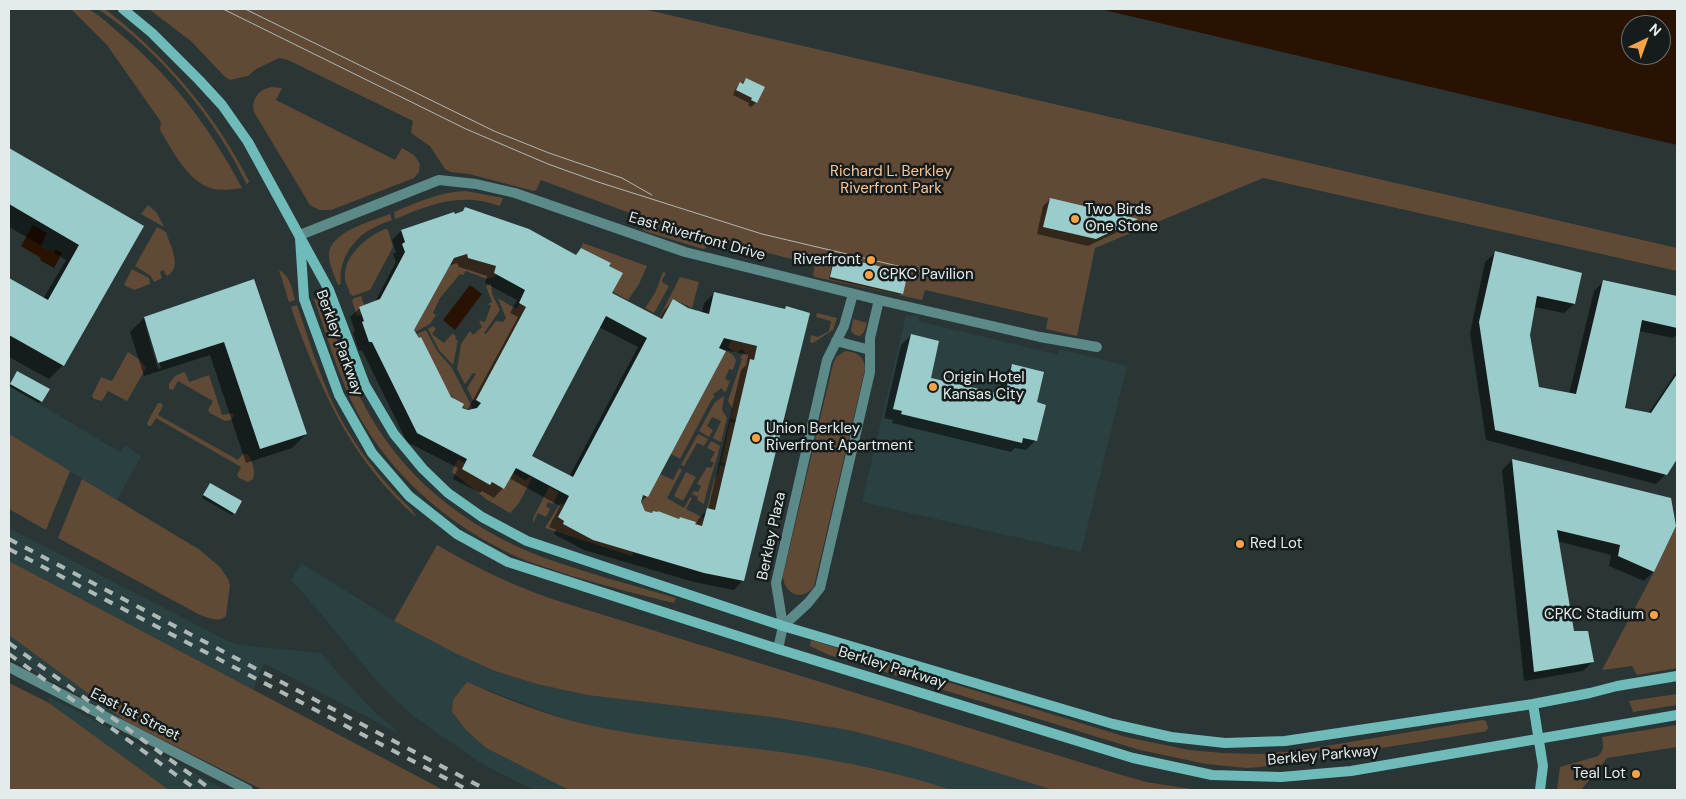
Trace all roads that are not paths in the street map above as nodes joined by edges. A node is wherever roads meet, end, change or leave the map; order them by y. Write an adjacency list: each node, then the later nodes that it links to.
1 (123, 9): 2 (main road, Berkley Parkway)
2 (300, 235): 3 (street, East Riverfront Drive); 8 (main road, Berkley Parkway); 9 (main road, Berkley Parkway)
3 (853, 294): 4 (street, East Riverfront Drive); 5 (street, Berkley Plaza)
4 (879, 300): 6 (street, East Riverfront Drive); 7 (street)
5 (836, 341): 7 (street); 8 (street, Berkley Plaza)
6 (1097, 347)
7 (870, 350): 8 (street)
8 (783, 626): 9 (street); 12 (main road, Berkley Parkway)
9 (778, 649): 14 (main road, Berkley Parkway)
10 (9, 667): 15 (street, East 1st Street)
11 (1677, 676): 12 (main road, Berkley Parkway)
12 (1533, 704): 14 (main road)
13 (1677, 715): 14 (main road, Berkley Parkway)
14 (1540, 739): 16 (main road)
15 (248, 790)
16 (1540, 790)

